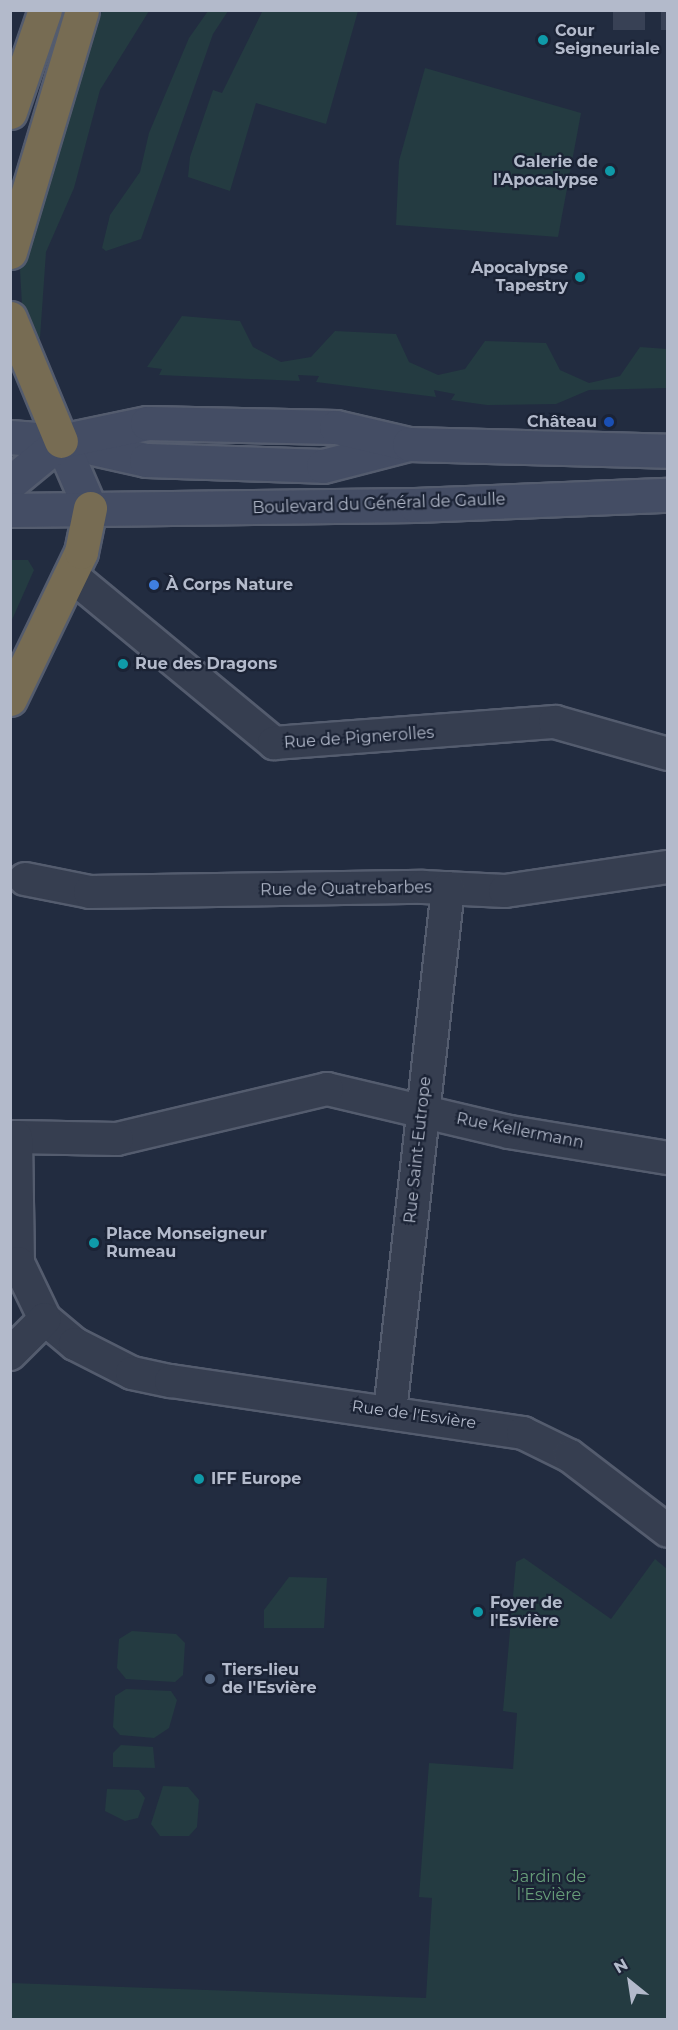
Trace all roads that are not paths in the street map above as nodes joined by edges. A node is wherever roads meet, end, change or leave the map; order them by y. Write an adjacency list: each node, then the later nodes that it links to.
1 (45, 10): 3 (highway)
2 (82, 10): 4 (highway)
3 (10, 112)
4 (10, 252)
5 (10, 318): 7 (highway)
6 (10, 437): 7 (main road)
7 (61, 441): 8 (main road); 9 (main road); 11 (main road)
8 (668, 451)
9 (10, 483)
10 (668, 495): 11 (main road, Boulevard du Général de Gaulle)
11 (90, 508): 12 (main road, Boulevard du Général de Gaulle); 13 (highway)
12 (10, 510)
13 (71, 575): 14 (highway); 15 (street, Rue de Pignerolles)
14 (10, 699)
15 (668, 754)
16 (668, 867): 18 (street, Rue de Quatrebarbes)
17 (25, 879): 18 (street, Rue de Quatrebarbes)
18 (448, 888): 19 (street, Rue Saint-Eutrope)
19 (422, 1111): 20 (street, Rue Kellermann); 21 (street, Rue Kellermann); 23 (street, Rue Saint-Eutrope)
20 (668, 1158)
21 (45, 1319): 22 (street); 23 (street, Rue de l'Esvière)
22 (10, 1354)
23 (390, 1412): 24 (street, Rue de l'Esvière)
24 (668, 1531)

